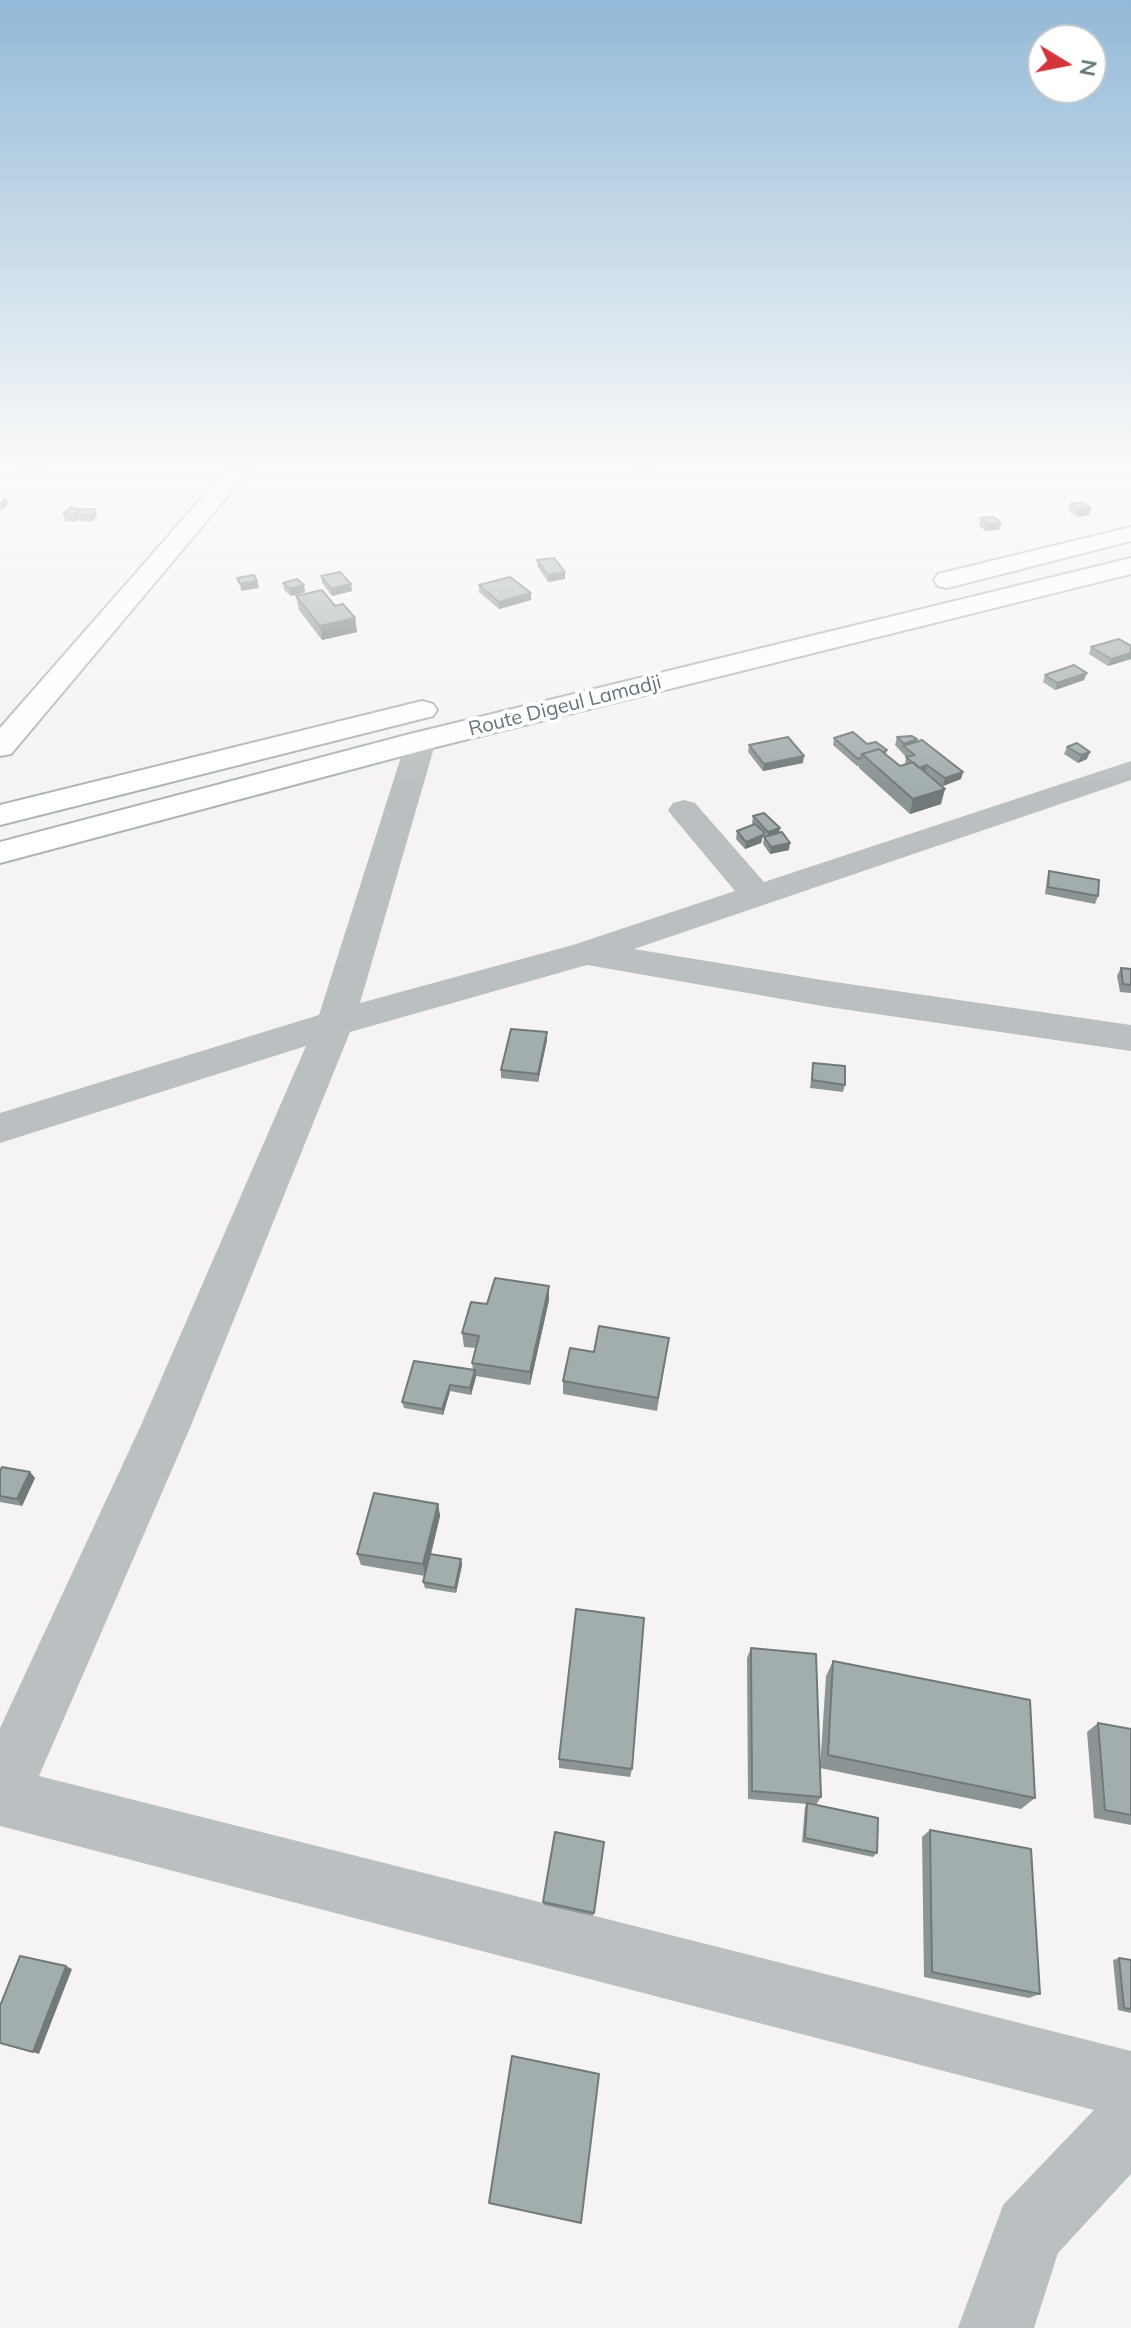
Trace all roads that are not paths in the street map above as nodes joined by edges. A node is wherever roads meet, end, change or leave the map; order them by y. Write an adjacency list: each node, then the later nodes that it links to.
1 (153, 570): 7 (main road)
2 (988, 570): 4 (main road)
3 (1116, 570): 6 (main road, Route Digeul Lamadji)
4 (914, 588)
5 (449, 703): 10 (main road, Route Digeul Lamadji)
6 (421, 741): 11 (main road, Route Digeul Lamadji); 14 (street)
7 (0, 747)
8 (1131, 770): 12 (street)
9 (684, 810): 12 (street)
10 (0, 815)
11 (0, 853)
12 (758, 896): 13 (street)
13 (586, 953): 14 (street); 15 (street)
14 (335, 1023): 16 (street); 17 (street)
15 (1131, 1038)
16 (0, 1128)
17 (0, 1796): 18 (street)
18 (1131, 2085)
19 (1131, 2122): 20 (street)
20 (996, 2328)

